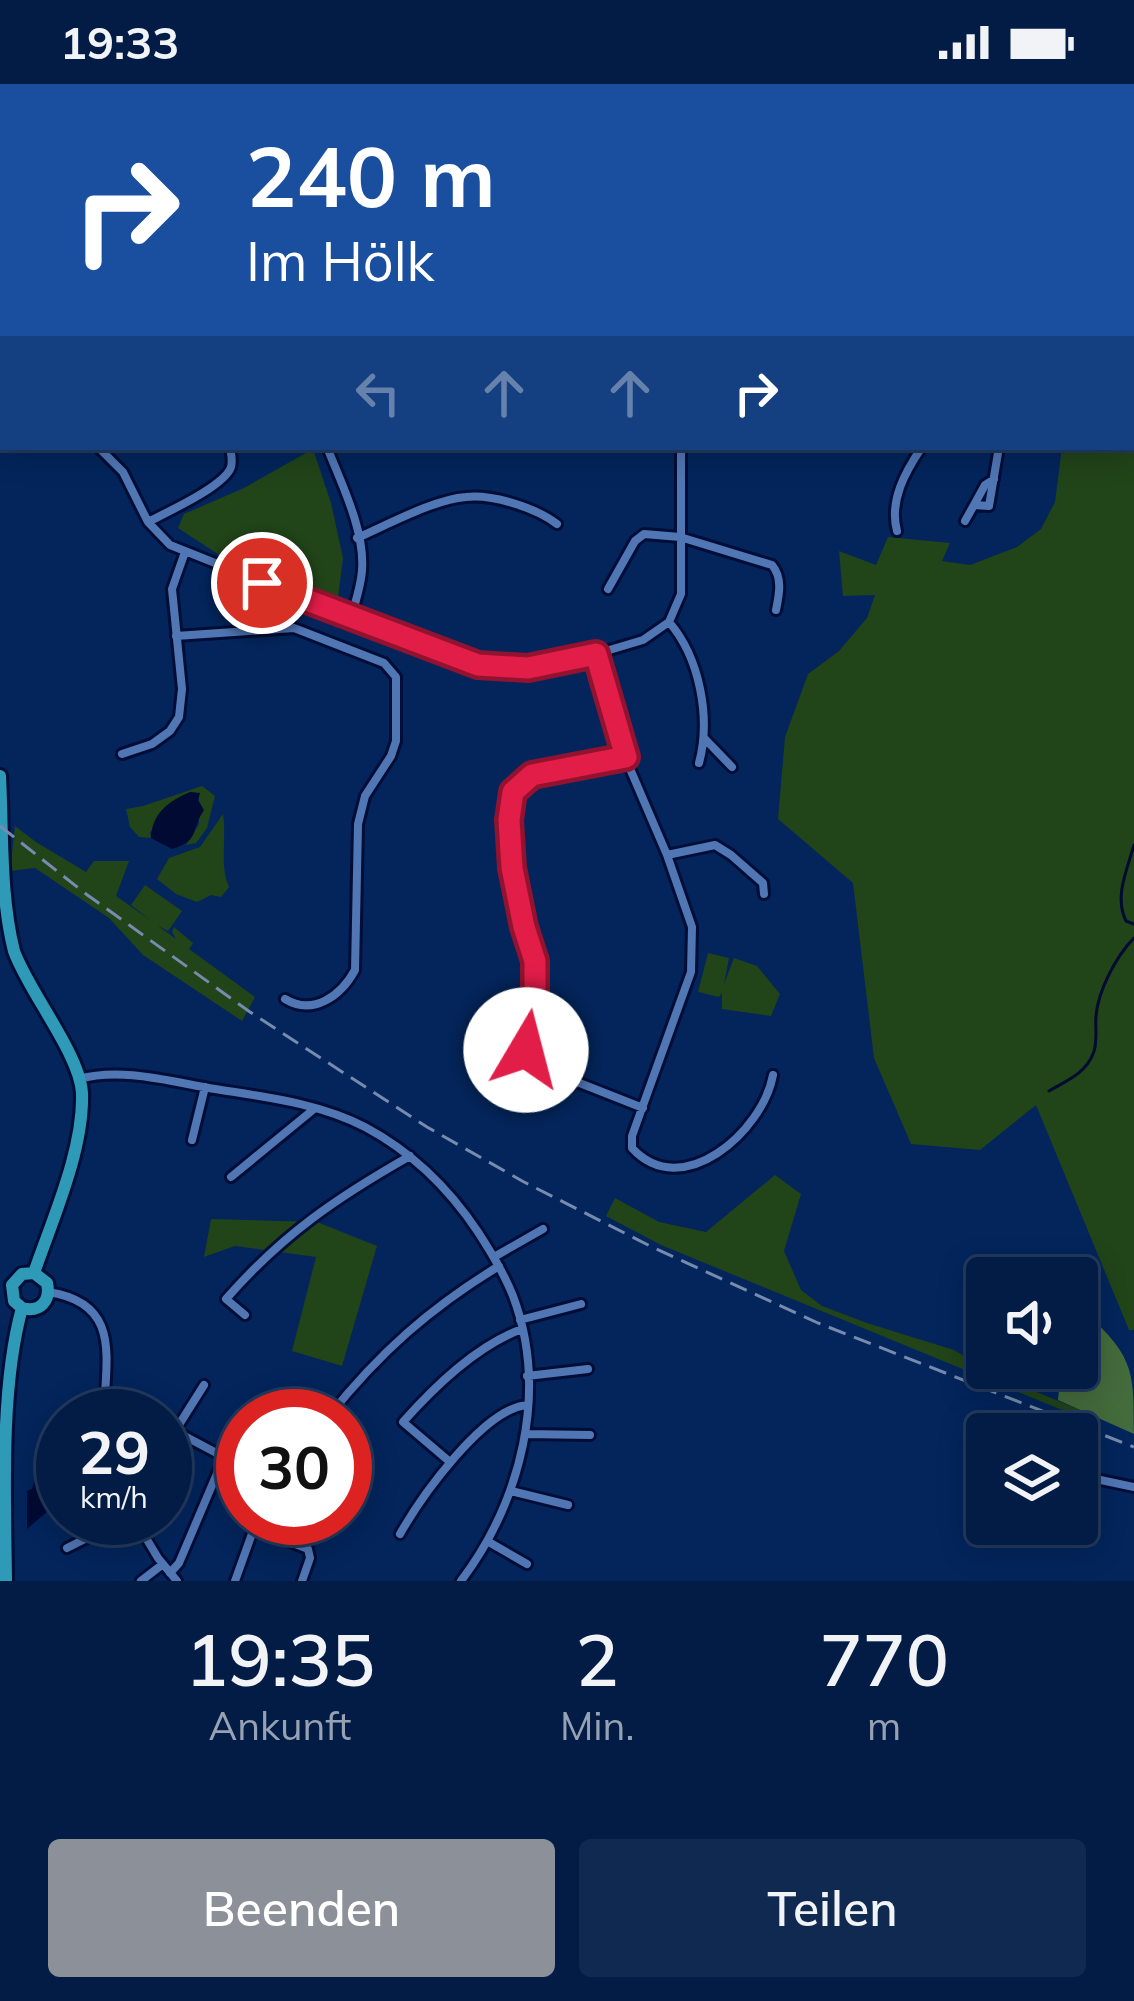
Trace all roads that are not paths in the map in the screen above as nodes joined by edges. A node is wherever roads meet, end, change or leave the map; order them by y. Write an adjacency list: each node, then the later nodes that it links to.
1 (101, 450): 8 (street)
2 (230, 450): 8 (street)
3 (328, 450): 12 (street)
4 (681, 450): 11 (street)
5 (920, 450): 10 (street)
6 (999, 450): 7 (street)
7 (965, 520)
8 (148, 522): 13 (street)
9 (557, 524): 12 (street)
10 (897, 531)
11 (680, 537): 14 (street); 15 (street); 17 (street)
12 (357, 538): 16 (street)
13 (185, 552): 16 (street); 18 (street)
14 (608, 589)
15 (776, 610)
16 (352, 619): 19 (street)
17 (669, 622): 19 (street); 20 (street)
18 (176, 636): 21 (street); 28 (street)
19 (596, 654): 22 (street)
20 (705, 739): 23 (street); 24 (street)
21 (122, 754)
22 (626, 757): 26 (street); 33 (street)
23 (699, 763)
24 (732, 767)
25 (0, 776): 30 (main road)
26 (667, 855): 27 (street); 33 (street)
27 (764, 894)
28 (285, 999)
29 (773, 1075): 33 (street)
30 (79, 1079): 31 (street); 39 (main road)
31 (205, 1087): 32 (street); 34 (street)
32 (315, 1108): 35 (street); 36 (street)
33 (643, 1108)
34 (192, 1140)
35 (410, 1156): 38 (street); 43 (street)
36 (231, 1177)
37 (543, 1229): 38 (street)
38 (496, 1262): 44 (street); 49 (street)
39 (34, 1273): 40 (main road); 42 (main road)
40 (48, 1292): 42 (main road); 48 (street)
41 (581, 1304): 44 (street)
42 (22, 1308): 71 (main road)
43 (245, 1315)
44 (521, 1324): 46 (street); 55 (street)
45 (588, 1369): 46 (street)
46 (527, 1376): 51 (street)
47 (204, 1385): 50 (street)
48 (105, 1389)
49 (351, 1389)
50 (192, 1404)
51 (527, 1405): 52 (street); 55 (street)
52 (525, 1434): 53 (street); 58 (street)
53 (590, 1435)
54 (192, 1440): 60 (street)
55 (450, 1462): 61 (street)
56 (1098, 1479): 57 (street)
57 (1134, 1487)
58 (511, 1491): 59 (street); 62 (street)
59 (568, 1504)
60 (192, 1531)
61 (400, 1534)
62 (487, 1541): 69 (street); 75 (street)
63 (73, 1545): 68 (street)
64 (150, 1545): 70 (street)
65 (186, 1545): 70 (street)
66 (248, 1545): 73 (street)
67 (300, 1545): 74 (street)
68 (67, 1548)
69 (526, 1564)
70 (170, 1573): 72 (street)
71 (6, 1581)
72 (141, 1581)
73 (235, 1581)
74 (302, 1581)
75 (461, 1581)

